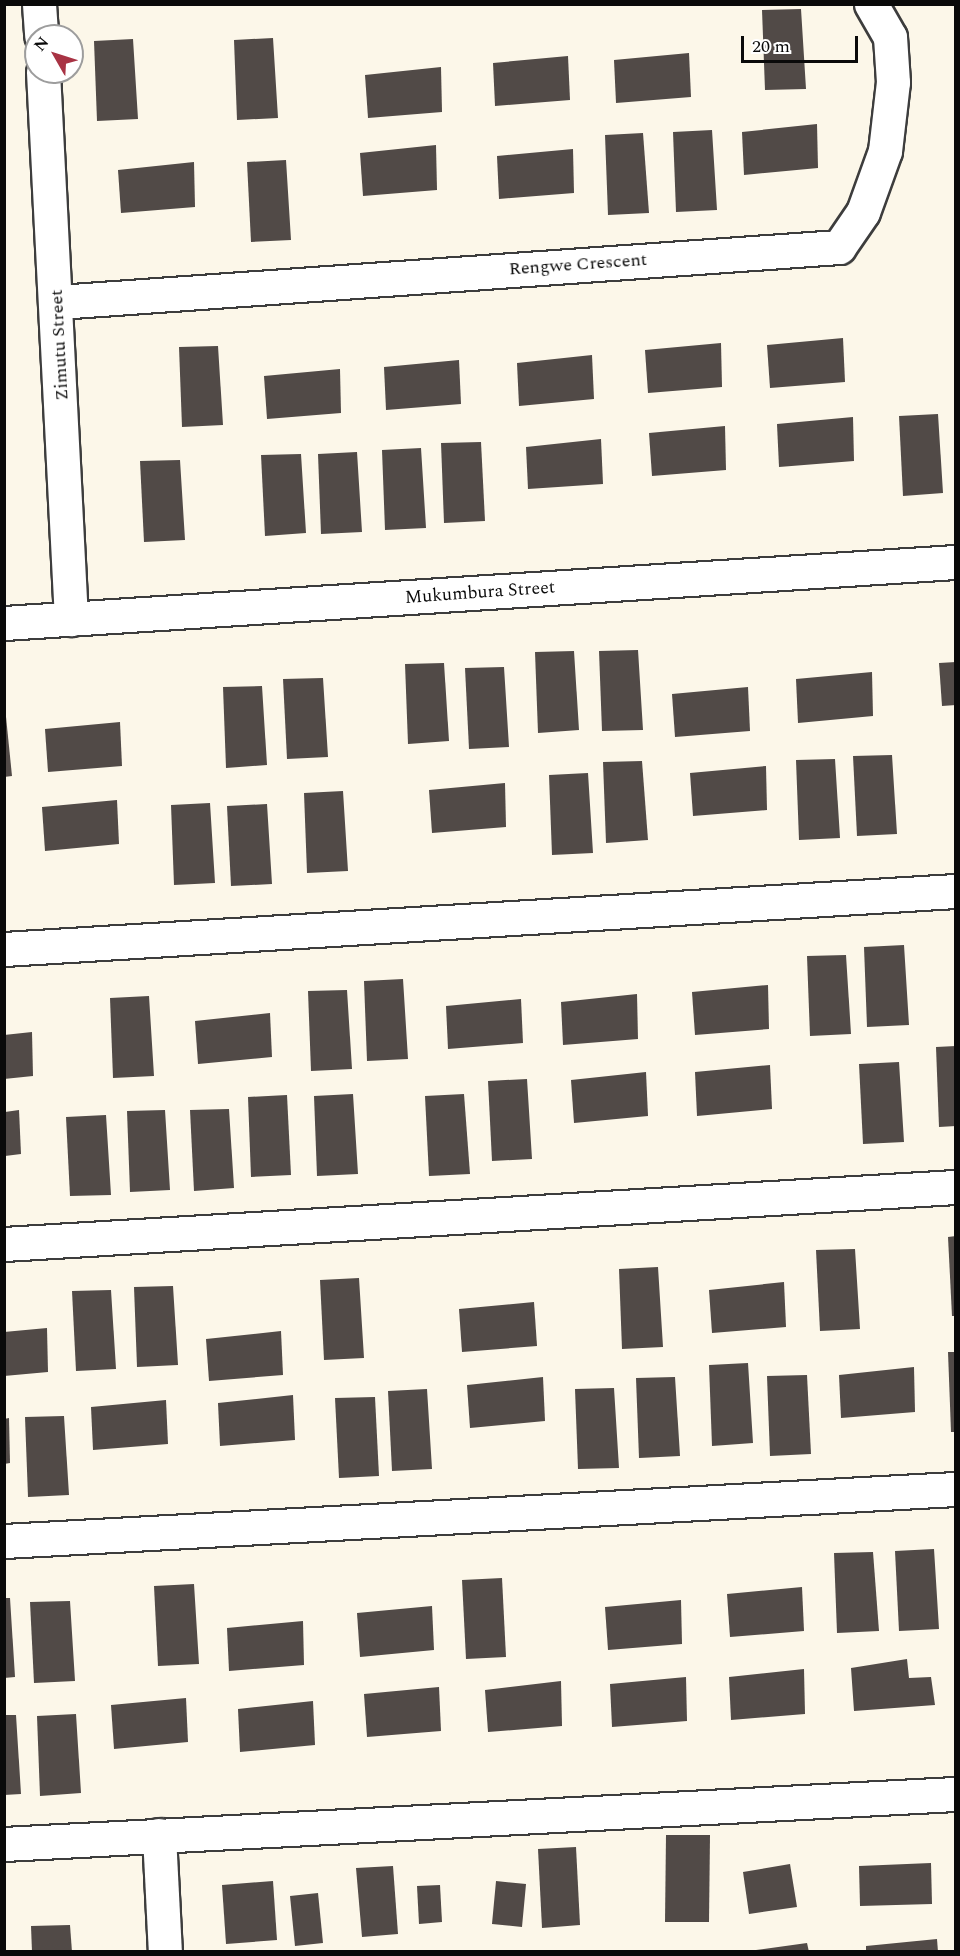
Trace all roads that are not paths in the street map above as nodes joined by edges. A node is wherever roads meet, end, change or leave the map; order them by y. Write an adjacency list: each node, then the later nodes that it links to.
1 (39, 4): 3 (street)
2 (871, 4): 5 (street, Rengwe Crescent)
3 (40, 24)
4 (44, 84): 5 (street, Zimutu Street)
5 (58, 302): 7 (street, Zimutu Street)
6 (956, 562): 7 (street, Mukumbura Street)
7 (71, 619): 8 (street, Mukumbura Street)
8 (4, 623)
9 (956, 891): 10 (street)
10 (4, 949)
11 (956, 1187): 12 (street)
12 (4, 1244)
13 (956, 1489): 14 (street)
14 (4, 1542)
15 (956, 1794): 16 (street)
16 (159, 1835): 17 (street); 18 (street)
17 (4, 1844)
18 (165, 1952)

